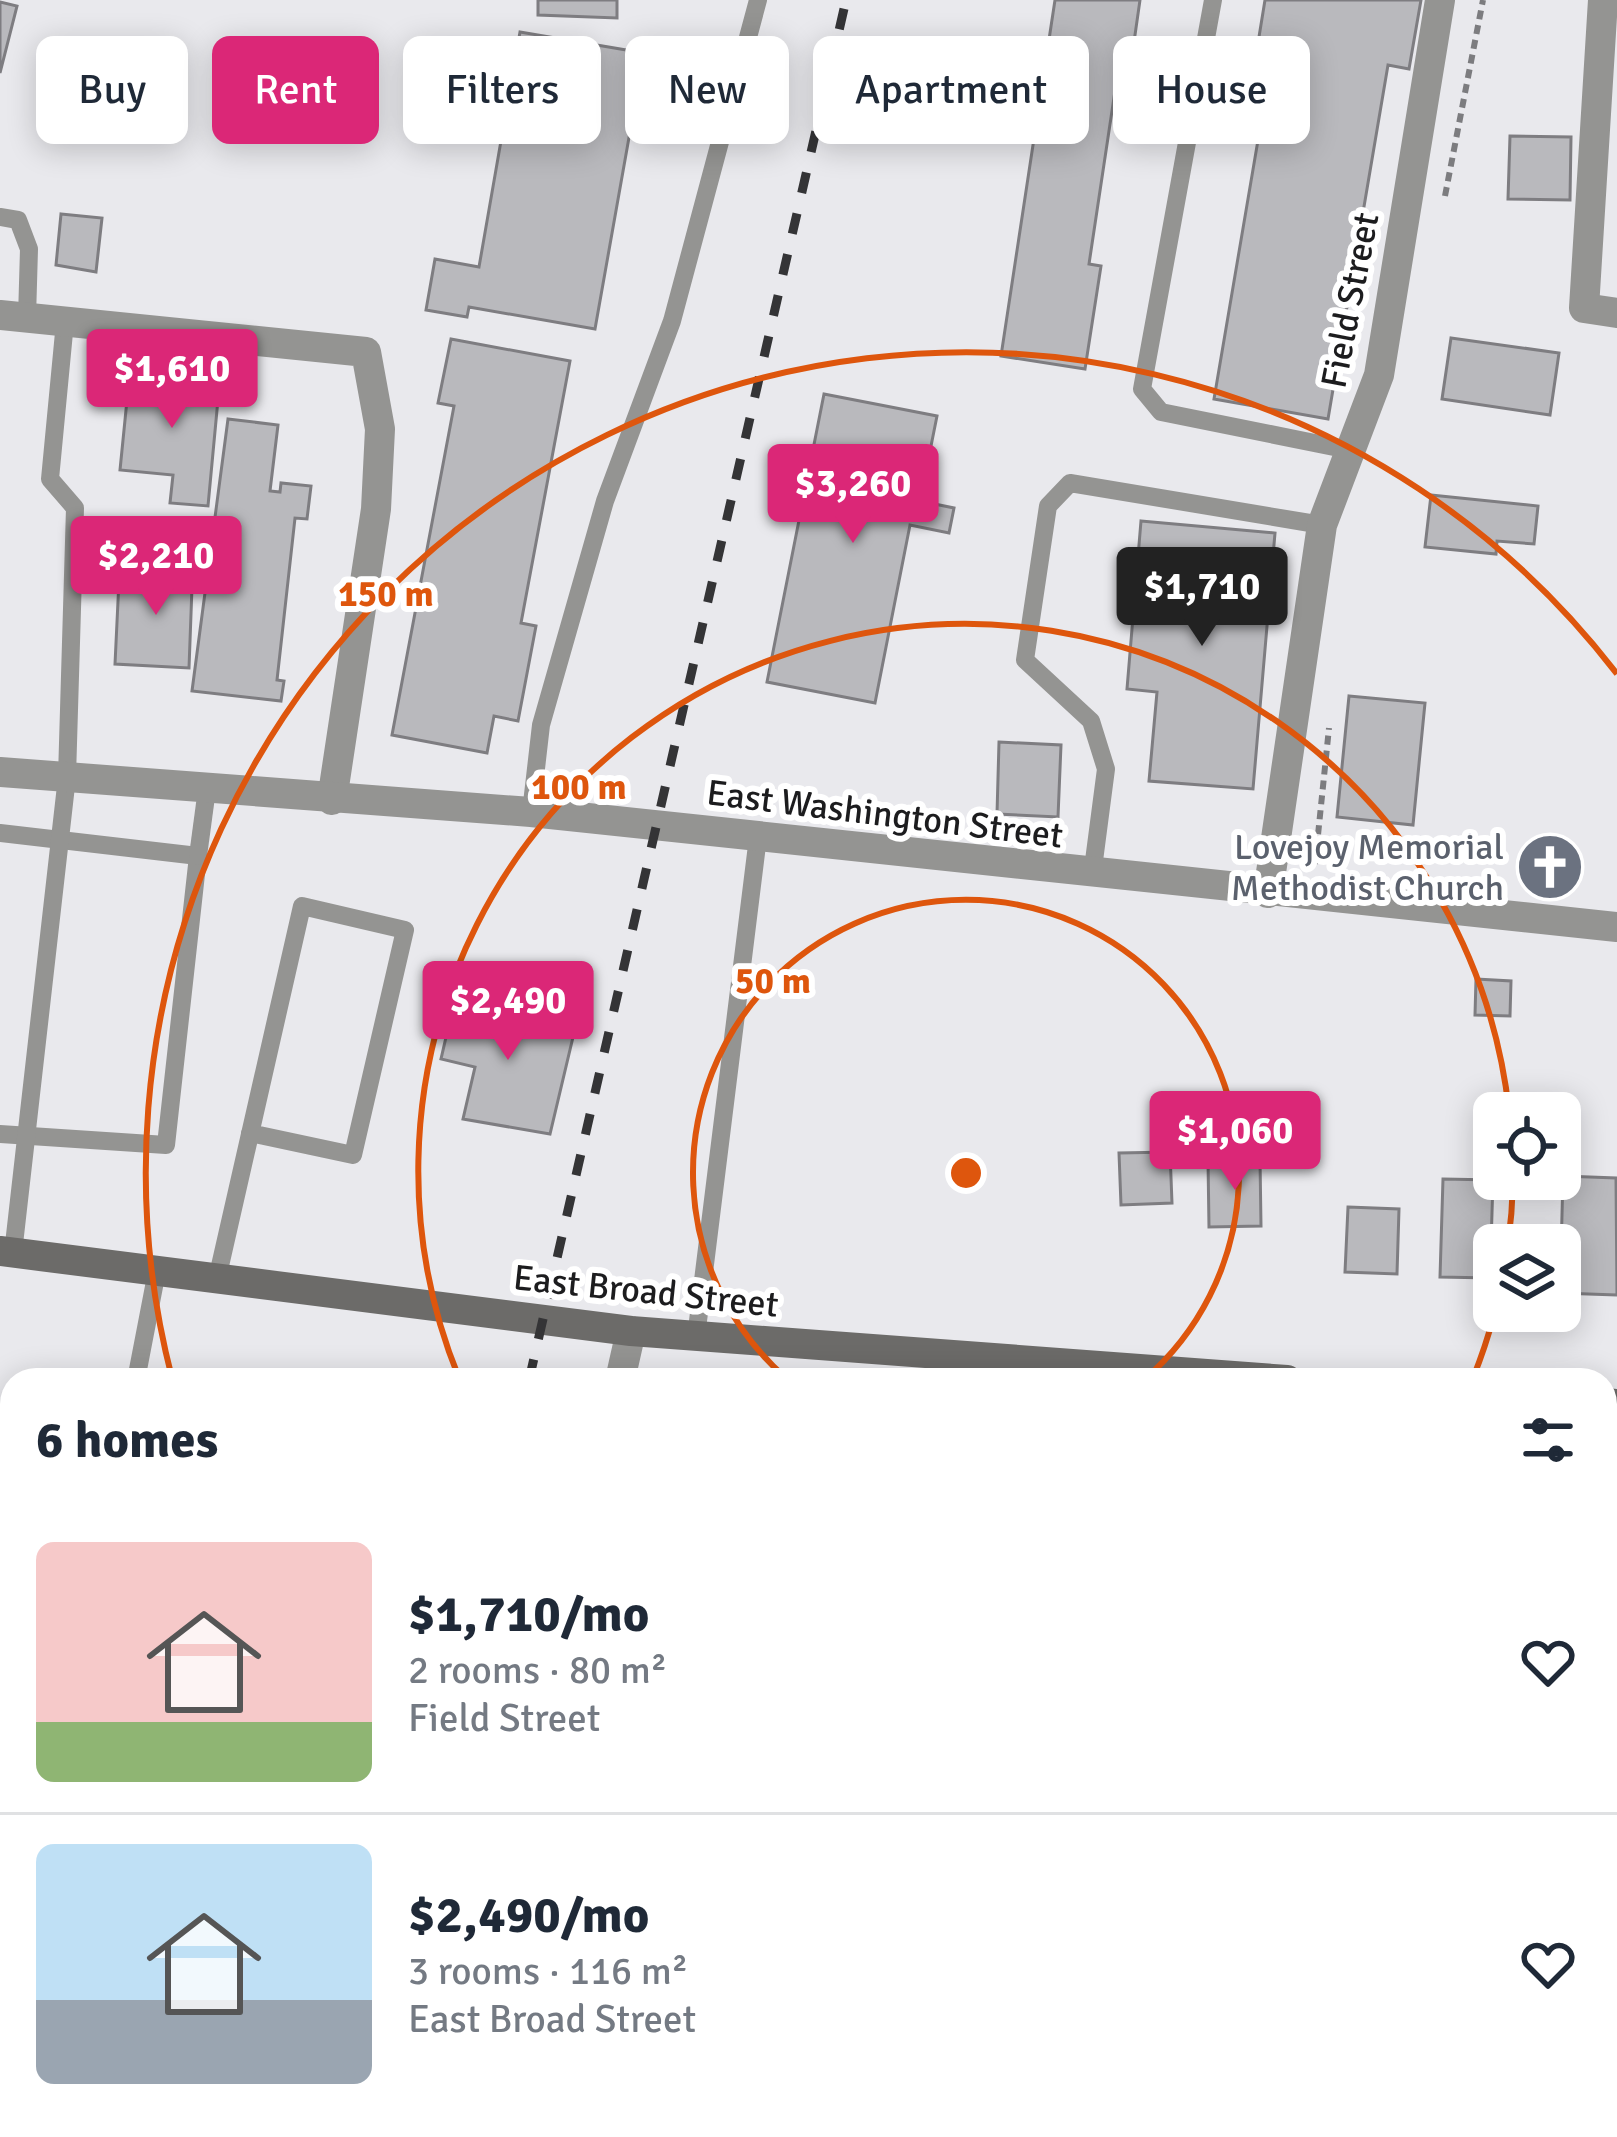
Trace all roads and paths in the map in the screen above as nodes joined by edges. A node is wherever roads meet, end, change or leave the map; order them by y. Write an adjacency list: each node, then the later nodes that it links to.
1 (758, 0): 15 (lane)
2 (1213, 0): 9 (lane)
3 (1440, 0): 9 (street, Field Street)
4 (1603, 0): 6 (street)
5 (0, 217): 7 (lane)
6 (1617, 314)
7 (14, 316): 8 (street)
8 (65, 322): 12 (lane); 14 (street)
9 (1354, 451): 10 (street, Field Street)
10 (1322, 525): 20 (lane); 21 (street, Field Street)
11 (0, 772): 12 (street, East Washington Street)
12 (68, 777): 13 (street, East Washington Street); 18 (lane)
13 (207, 789): 14 (street, East Washington Street); 19 (lane)
14 (332, 800): 15 (street, East Washington Street)
15 (531, 812): 17 (street, East Washington Street)
16 (0, 832): 18 (lane)
17 (758, 837): 20 (street, East Washington Street); 30 (lane)
18 (60, 838): 19 (lane); 25 (lane)
19 (198, 856): 25 (lane)
20 (1092, 876): 21 (street, East Washington Street)
21 (1268, 893): 22 (street, East Washington Street)
22 (1617, 927)
23 (0, 1133): 25 (lane)
24 (250, 1133): 24 (lane); 28 (lane)
25 (27, 1136): 26 (lane)
26 (6, 1252): 27 (street, East Broad Street)
27 (157, 1271): 28 (street, East Broad Street); 31 (lane)
28 (217, 1279): 29 (street, East Broad Street)
29 (631, 1331): 30 (street, East Broad Street); 32 (street)
30 (697, 1336): 33 (street, East Broad Street)
31 (138, 1368)
32 (623, 1368)
33 (1126, 1368)

